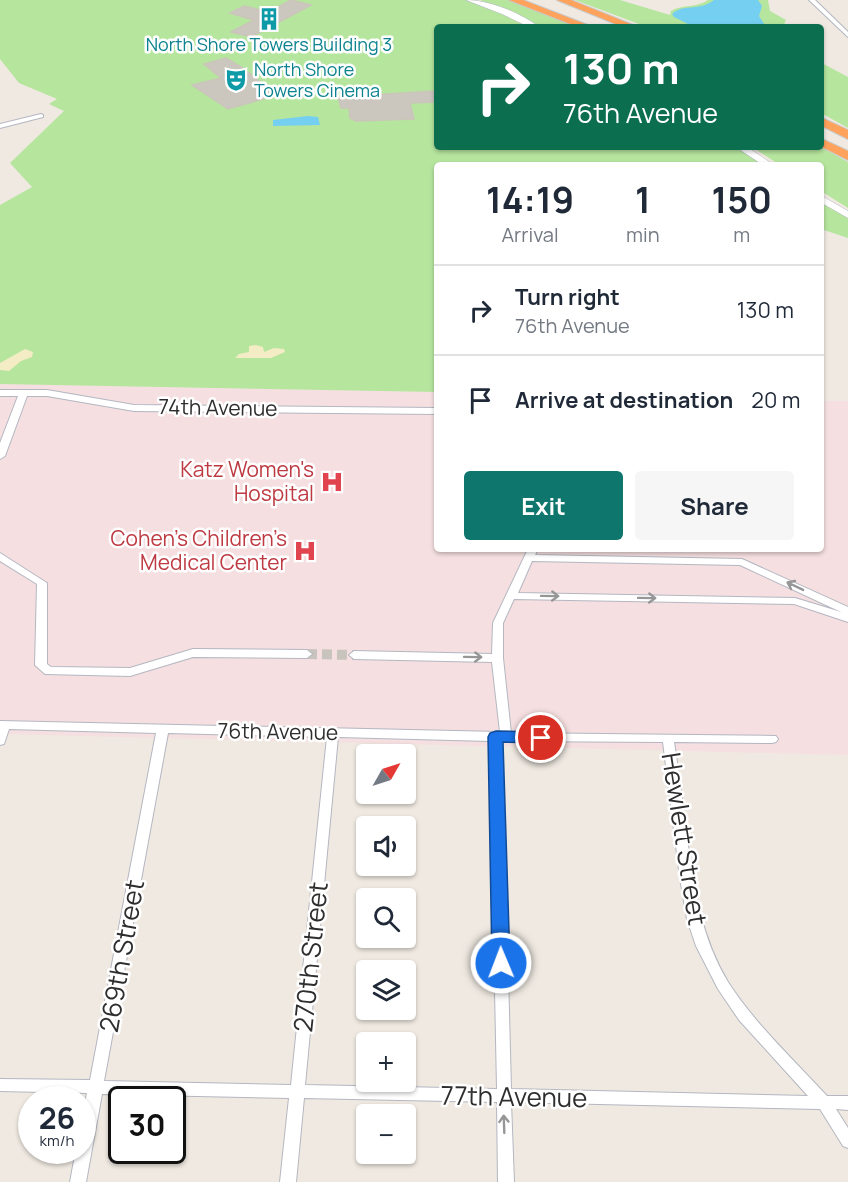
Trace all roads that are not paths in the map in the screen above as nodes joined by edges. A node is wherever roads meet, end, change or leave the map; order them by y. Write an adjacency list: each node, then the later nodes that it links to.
1 (470, 0): 6 (main road)
2 (514, 0): 7 (highway)
3 (531, 0): 8 (highway)
4 (562, 0): 9 (highway)
5 (812, 0): 10 (street)
6 (529, 24)
7 (580, 24)
8 (591, 24)
9 (626, 24)
10 (848, 35)
11 (41, 116): 14 (street)
12 (0, 117): 14 (street)
13 (824, 122): 16 (highway)
14 (10, 123): 15 (street)
15 (0, 126)
16 (848, 135)
17 (824, 143): 19 (highway)
18 (746, 150): 20 (main road)
19 (848, 156)
20 (764, 162)
21 (824, 200): 22 (main road)
22 (848, 215)
23 (0, 393): 24 (street, 74th Avenue)
24 (23, 393): 25 (street, 74th Avenue); 26 (street)
25 (434, 411)
26 (0, 456)
27 (531, 554): 29 (street); 30 (street, one-way to 27)
28 (0, 556): 32 (street)
29 (513, 596): 31 (street, one-way to 31); 34 (street)
30 (848, 611)
31 (848, 618)
32 (307, 654)
33 (354, 655): 34 (street, one-way to 34)
34 (496, 658): 38 (street)
35 (3, 725): 36 (street, 76th Avenue); 41 (street)
36 (163, 729): 37 (street, 76th Avenue); 43 (street, 269th Street)
37 (333, 733): 38 (street, 76th Avenue); 44 (street, 270th Street)
38 (501, 737): 39 (street, 76th Avenue); 45 (street)
39 (668, 739): 40 (street, 76th Avenue); 46 (street, Hewlett Street)
40 (772, 739)
41 (0, 741)
42 (0, 1085): 43 (street, 77th Avenue)
43 (98, 1088): 44 (street, 77th Avenue); 49 (street, 269th Street)
44 (298, 1092): 45 (street, 77th Avenue); 50 (street, 270th Street)
45 (504, 1096): 46 (street, 77th Avenue); 51 (street, one-way to 45)
46 (824, 1103): 47 (street, 77th Avenue); 48 (street, Hewlett Street)
47 (848, 1103)
48 (848, 1141)
49 (78, 1182)
50 (288, 1182)
51 (506, 1182)

